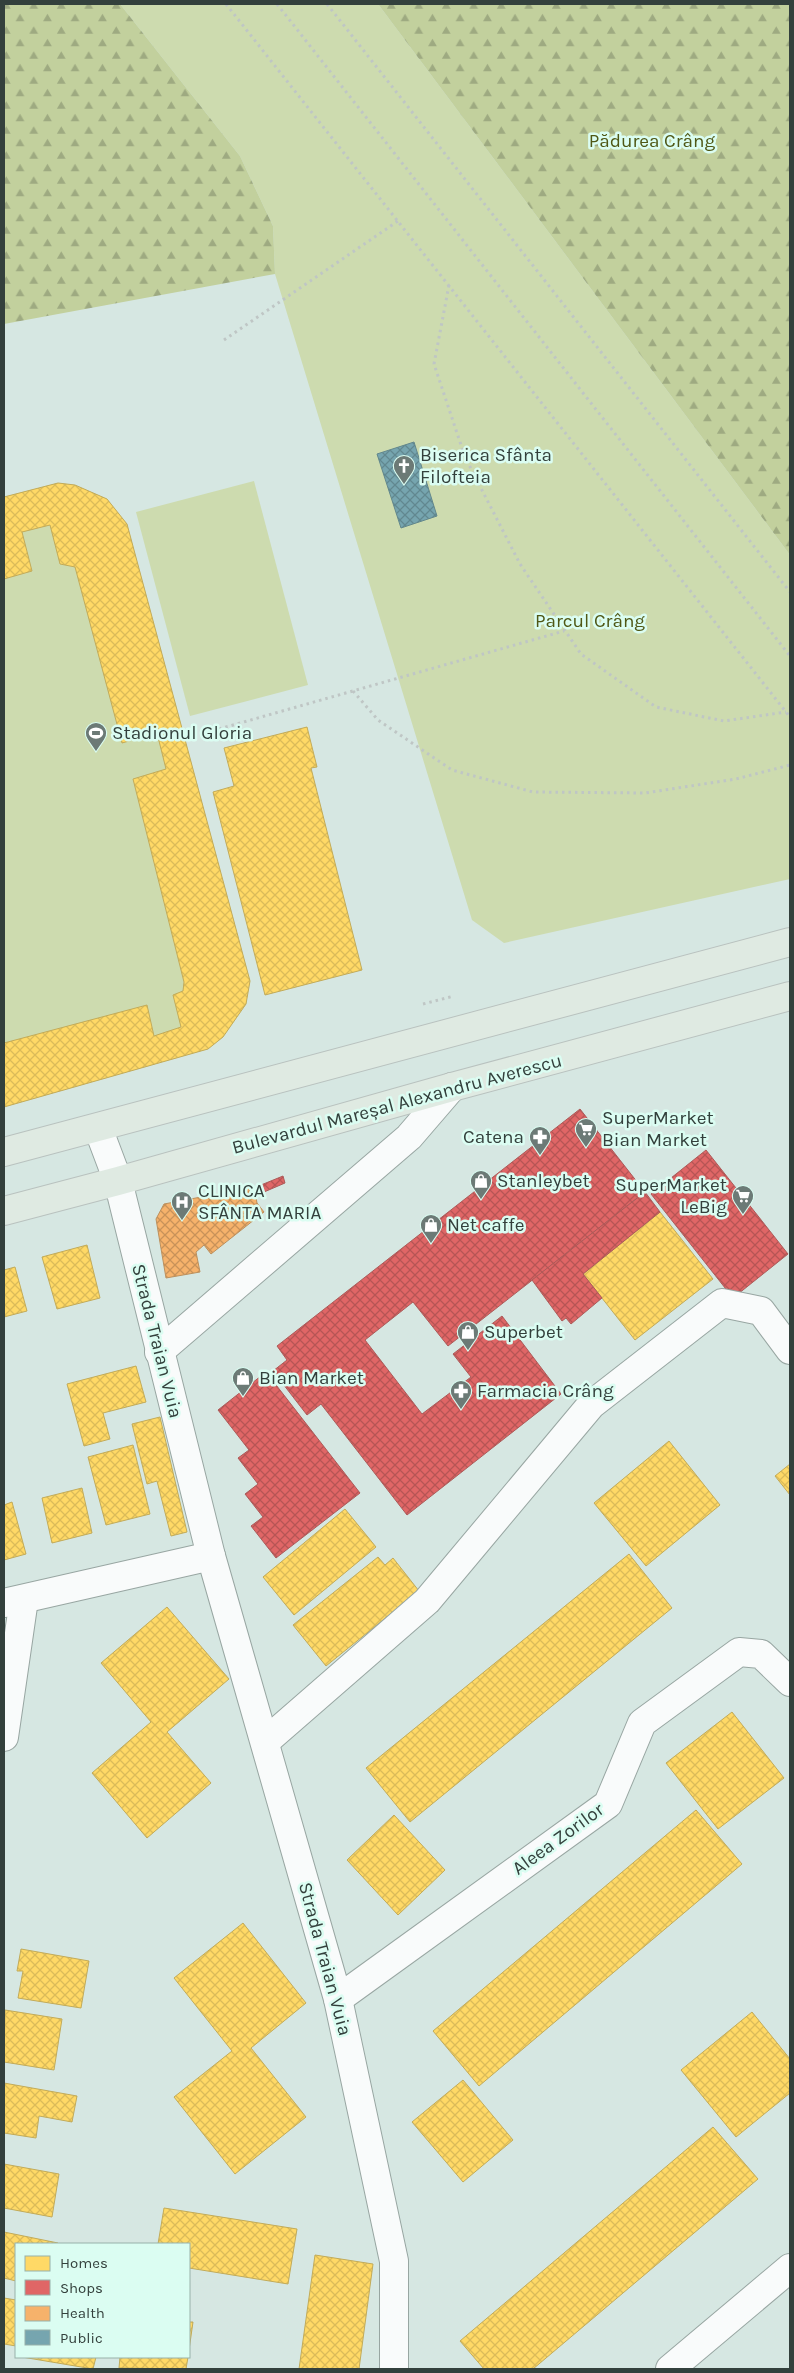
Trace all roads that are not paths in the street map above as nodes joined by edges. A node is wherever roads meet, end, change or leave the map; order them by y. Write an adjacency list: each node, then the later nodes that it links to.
1 (790, 942): 4 (main road)
2 (790, 996): 3 (main road, Bulevardul Mareșal Alexandru Averescu)
3 (452, 1087): 6 (main road, Bulevardul Mareșal Alexandru Averescu); 9 (street)
4 (98, 1128): 5 (main road); 6 (street, Strada Traian Vuia)
5 (4, 1152)
6 (118, 1181): 7 (main road, Bulevardul Mareșal Alexandru Averescu); 9 (street, Strada Traian Vuia)
7 (4, 1211)
8 (790, 1350): 14 (street)
9 (159, 1352): 10 (street, Strada Traian Vuia)
10 (211, 1556): 11 (street); 14 (street, Strada Traian Vuia)
11 (14, 1601): 13 (street)
12 (790, 1682): 15 (street, Aleea Zorilor)
13 (4, 1737)
14 (265, 1742): 15 (street, Strada Traian Vuia)
15 (338, 1999): 17 (street, Strada Traian Vuia)
16 (790, 2268): 18 (street)
17 (394, 2369)
18 (670, 2369)

